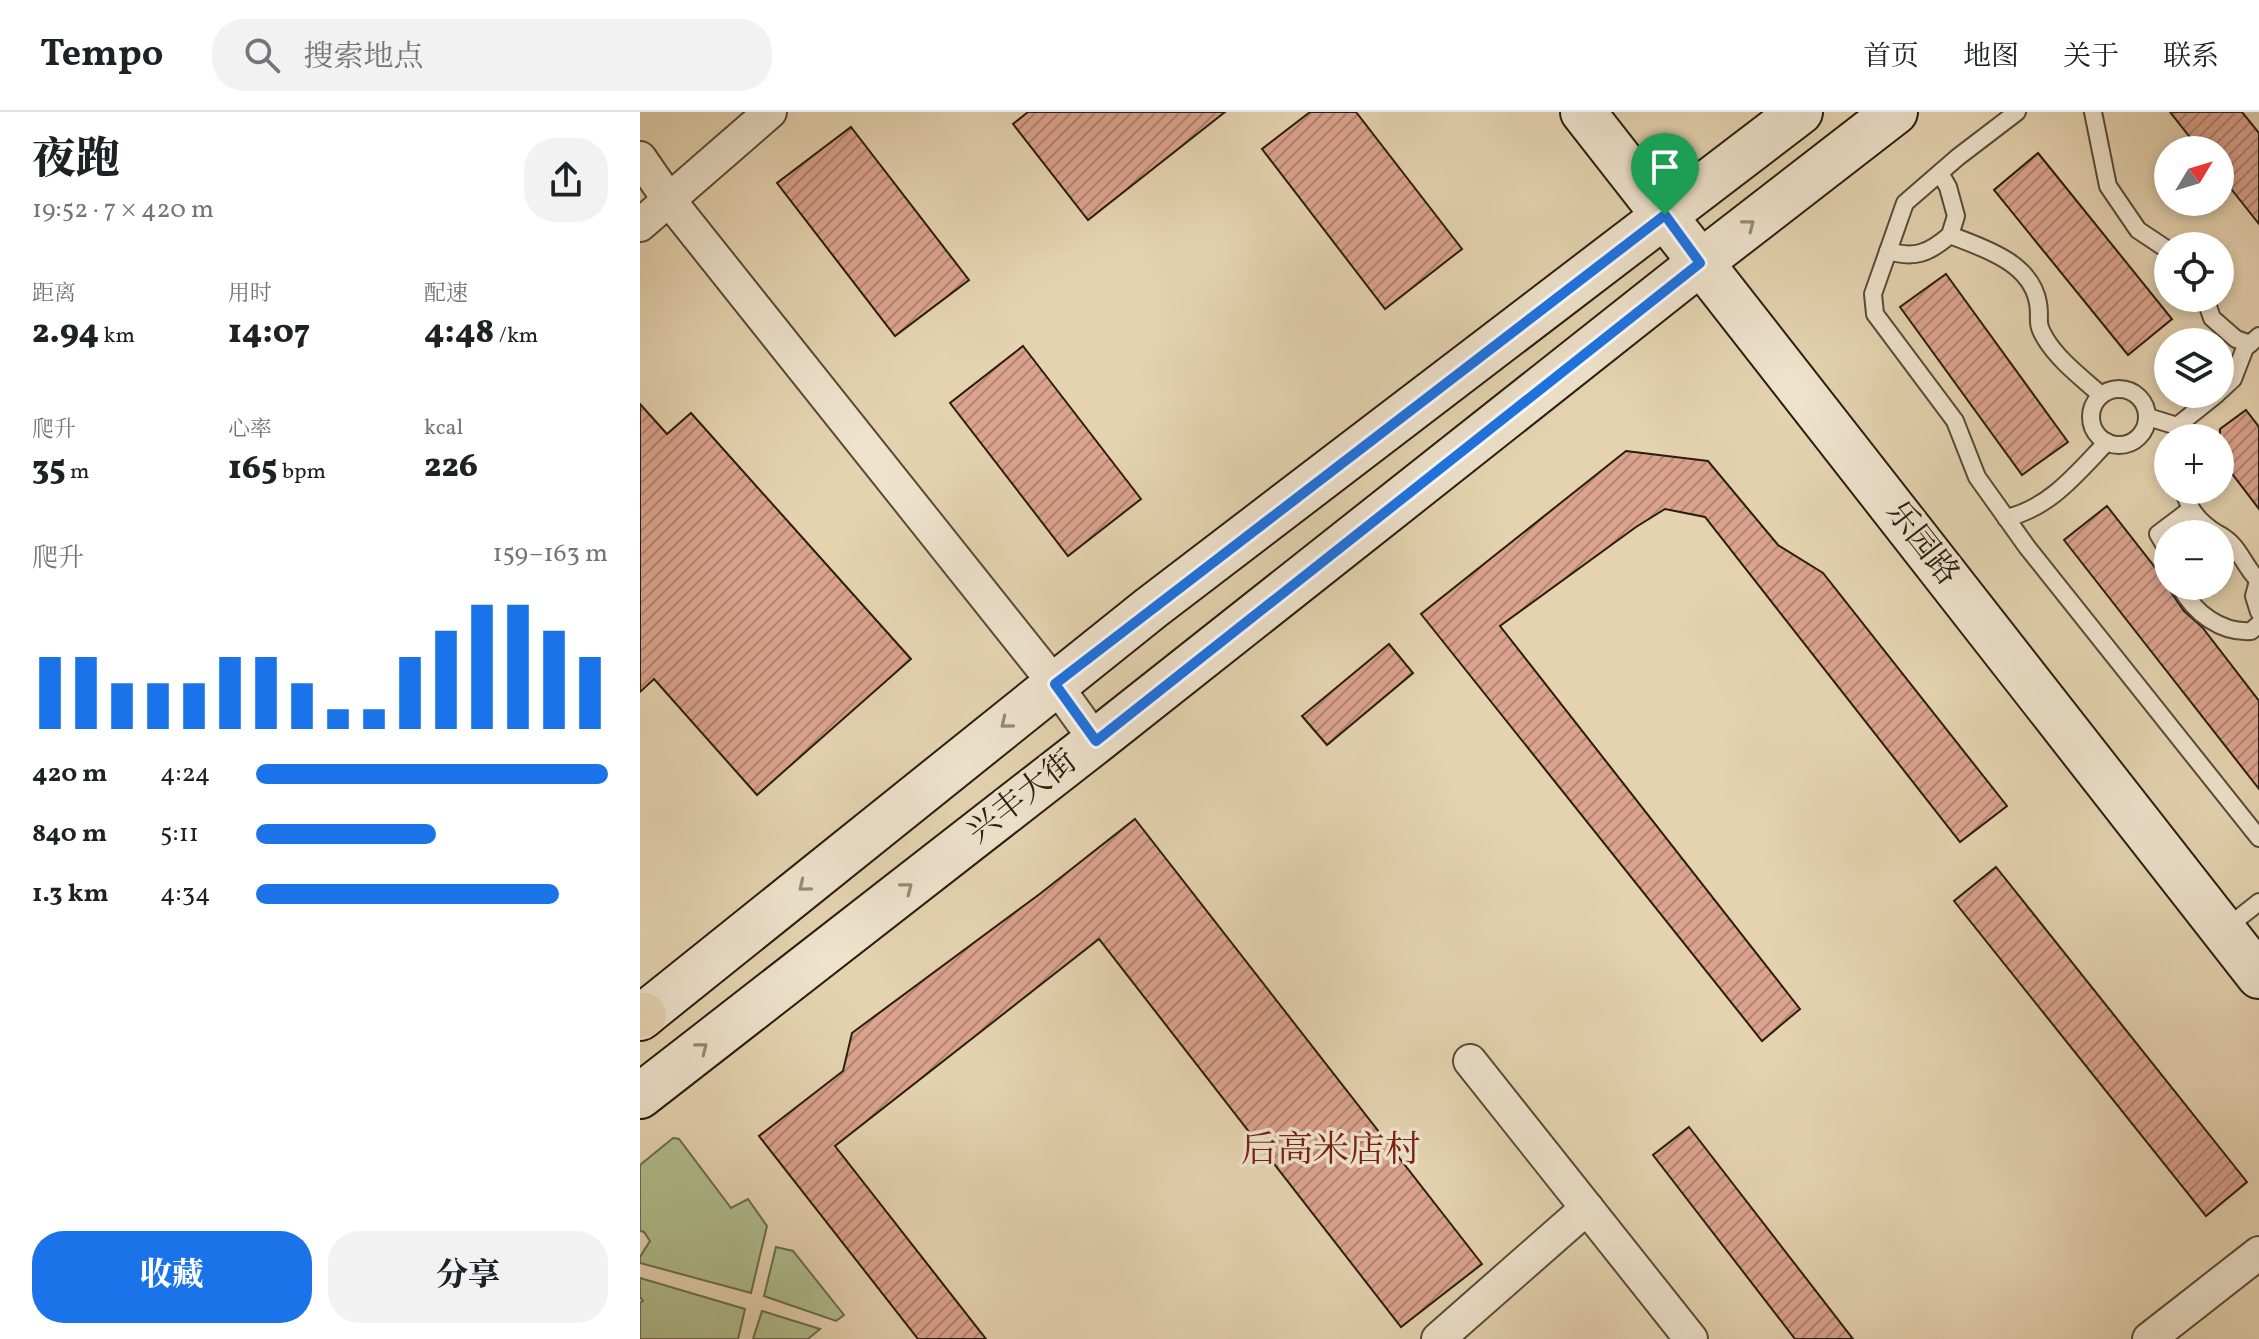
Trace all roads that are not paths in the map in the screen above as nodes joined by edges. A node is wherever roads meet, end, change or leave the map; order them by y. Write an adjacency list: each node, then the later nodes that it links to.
1 (770, 112): 9 (street)
2 (1583, 112): 10 (main road, 乐园路)
3 (1800, 112): 10 (main road)
4 (1895, 112): 15 (main road, 兴丰大街, one-way to 4)
5 (2017, 112): 8 (lane)
6 (2093, 112): 13 (lane)
7 (640, 158): 9 (street)
8 (1940, 173): 12 (lane); 14 (lane)
9 (669, 200): 11 (street); 35 (street)
10 (1665, 215): 15 (main road, 乐园路); 35 (main road)
11 (640, 225)
12 (1950, 235): 14 (lane); 19 (lane)
13 (2154, 241)
14 (1888, 251): 27 (lane)
15 (1700, 263): 36 (main road, 兴丰大街); 39 (main road, 乐园路)
16 (2210, 312): 17 (lane)
17 (2254, 340): 18 (lane)
18 (2234, 376)
19 (2101, 395): 21 (lane); 24 (lane)
20 (2202, 408): 23 (lane)
21 (2148, 417): 22 (lane); 24 (lane)
22 (2161, 424)
23 (2185, 424)
24 (2107, 442): 27 (lane)
25 (2189, 504): 26 (lane)
26 (2191, 509): 28 (lane); 29 (lane)
27 (2006, 518): 37 (lane)
28 (2176, 520)
29 (2201, 520)
30 (2234, 545): 31 (lane)
31 (2258, 581): 33 (lane)
32 (2190, 600): 34 (lane)
33 (2259, 612)
34 (2259, 624)
35 (1055, 684): 36 (street); 41 (main road, one-way to 41)
36 (1096, 741): 43 (main road, 兴丰大街, one-way to 36)
37 (2259, 838)
38 (2259, 902): 39 (lane)
39 (2223, 930): 40 (main road, 乐园路)
40 (2257, 970)
41 (641, 1016)
42 (1470, 1061): 44 (street)
43 (640, 1096)
44 (1587, 1208): 46 (street); 47 (street)
45 (2259, 1253): 48 (street)
46 (1438, 1339)
47 (1691, 1339)
48 (2149, 1339)

